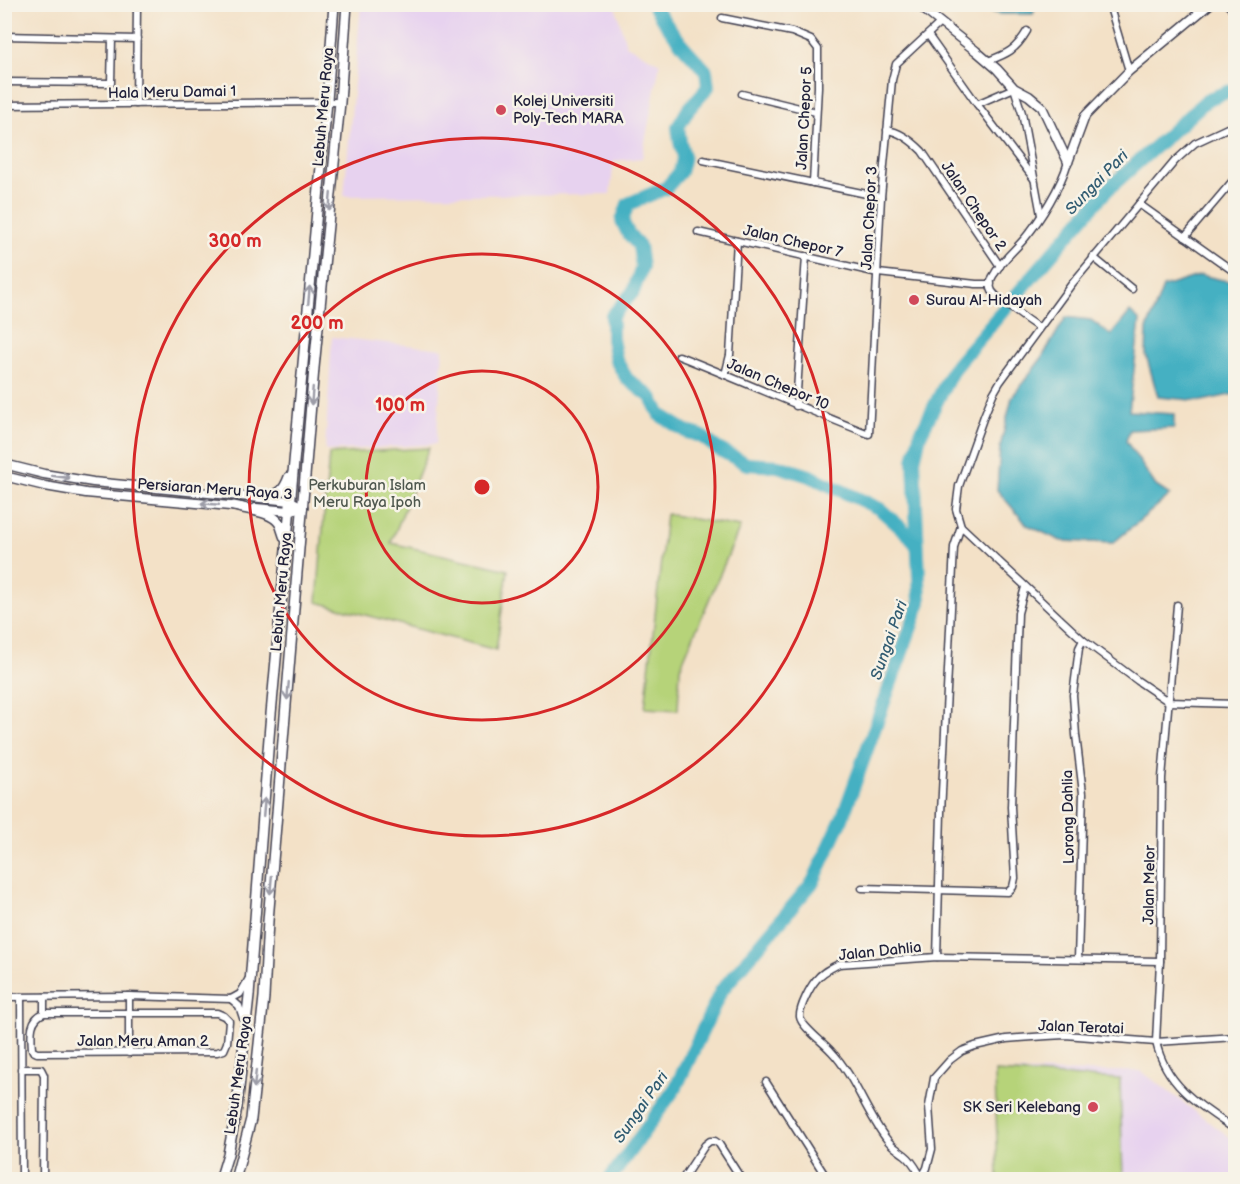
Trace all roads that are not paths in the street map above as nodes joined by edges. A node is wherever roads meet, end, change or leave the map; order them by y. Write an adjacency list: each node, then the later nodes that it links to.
1 (137, 4): 17 (street)
2 (334, 4): 23 (main road, Lebuh Meru Raya)
3 (347, 4): 24 (main road, Lebuh Meru Raya)
4 (917, 4): 12 (street)
5 (1109, 4): 19 (street)
6 (1189, 4): 10 (street)
7 (1210, 4): 10 (street)
8 (1228, 4): 9 (street)
9 (1236, 10)
10 (1200, 12): 19 (street)
11 (722, 18): 28 (street, Jalan Chepor 5)
12 (940, 23): 14 (street, Jalan Chepor 3); 18 (street)
13 (1027, 32): 18 (street)
14 (928, 35): 26 (street); 30 (street, Jalan Chepor 3)
15 (4, 36): 16 (street)
16 (112, 39): 17 (street); 20 (street)
17 (137, 39): 25 (street)
18 (988, 61): 21 (street)
19 (1129, 71): 32 (street)
20 (4, 82)
21 (1014, 88): 26 (street); 32 (street); 34 (street)
22 (742, 94): 28 (street)
23 (327, 101): 24 (street, Hala Meru Damai 1); 25 (street, Hala Meru Damai 1); 54 (main road, Lebuh Meru Raya, one-way to 23)
24 (340, 102): 60 (main road, Lebuh Meru Raya, one-way to 60)
25 (136, 104): 27 (street, Hala Meru Damai 1)
26 (978, 104): 34 (street)
27 (4, 105)
28 (816, 112): 35 (street, Jalan Chepor 5)
29 (1236, 124): 37 (street)
30 (887, 130): 36 (street, Jalan Chepor 3); 44 (street, Jalan Chepor 2)
31 (704, 160): 35 (street)
32 (1068, 162): 38 (street)
33 (1236, 177): 40 (street)
34 (1034, 179): 38 (street)
35 (813, 183): 36 (street)
36 (881, 197): 45 (street, Jalan Chepor 3)
37 (1139, 204): 40 (street); 43 (street)
38 (1041, 215): 44 (street)
39 (698, 232): 41 (street, Jalan Chepor 7)
40 (1185, 237): 46 (street)
41 (737, 241): 42 (street, Jalan Chepor 7); 51 (street)
42 (807, 256): 45 (street, Jalan Chepor 7); 52 (street)
43 (1093, 257): 48 (street); 49 (street)
44 (1000, 266): 47 (street, Jalan Chepor 2)
45 (878, 273): 47 (street, Jalan Chepor 7); 53 (street, Jalan Chepor 3)
46 (1236, 273)
47 (991, 284): 49 (street)
48 (1132, 289)
49 (1039, 328): 61 (street)
50 (679, 356): 51 (street, Jalan Chepor 10)
51 (725, 375): 52 (street, Jalan Chepor 10)
52 (796, 406): 53 (street, Jalan Chepor 10)
53 (868, 434)
54 (294, 458): 57 (main road); 58 (main road, Lebuh Meru Raya)
55 (4, 464): 57 (street, Persiaran Meru Raya 3, one-way to 57)
56 (4, 476): 59 (street, Persiaran Meru Raya 3, one-way to 56)
57 (261, 498): 58 (street, Persiaran Meru Raya 3)
58 (290, 506): 59 (street, Persiaran Meru Raya 3); 60 (street, Persiaran Meru Raya 3); 62 (main road, Lebuh Meru Raya)
59 (234, 507): 62 (main road)
60 (303, 507): 91 (main road, Lebuh Meru Raya, one-way to 91)
61 (961, 526): 63 (street); 69 (street)
62 (286, 544): 73 (main road, Lebuh Meru Raya, one-way to 62)
63 (1025, 587): 65 (street); 69 (street)
64 (1177, 605): 66 (street, Jalan Melor)
65 (1083, 640): 66 (street); 71 (street, Lorong Dahlia)
66 (1169, 702): 67 (street); 72 (street, Jalan Melor)
67 (1236, 704)
68 (862, 888): 69 (street)
69 (939, 891): 70 (street)
70 (937, 957): 71 (street, Jalan Dahlia); 95 (street, Jalan Dahlia)
71 (1078, 959): 72 (street, Jalan Dahlia)
72 (1160, 961): 83 (street, Jalan Melor)
73 (251, 970): 78 (street); 81 (main road, Lebuh Meru Raya)
74 (129, 996): 77 (street); 78 (street); 80 (street)
75 (4, 997): 76 (street)
76 (21, 997): 77 (street); 85 (street)
77 (44, 997): 79 (street, Jalan Meru Aman 2)
78 (231, 999): 81 (street)
79 (44, 1013): 80 (street, Jalan Meru Aman 2); 84 (street, Jalan Meru Aman 2)
80 (129, 1013): 84 (street); 84 (street, Jalan Meru Aman 2)
81 (246, 1030): 90 (main road, Lebuh Meru Raya)
82 (1236, 1037): 83 (street, Jalan Teratai)
83 (1156, 1042): 87 (street, Jalan Melor); 95 (street, Jalan Teratai)
84 (129, 1053)
85 (21, 1069): 88 (street); 89 (street)
86 (766, 1082): 94 (street)
87 (1236, 1130)
88 (22, 1179)
89 (43, 1179)
90 (220, 1179)
91 (235, 1179)
92 (682, 1179): 93 (street)
93 (742, 1179)
94 (828, 1179)
95 (921, 1179)

